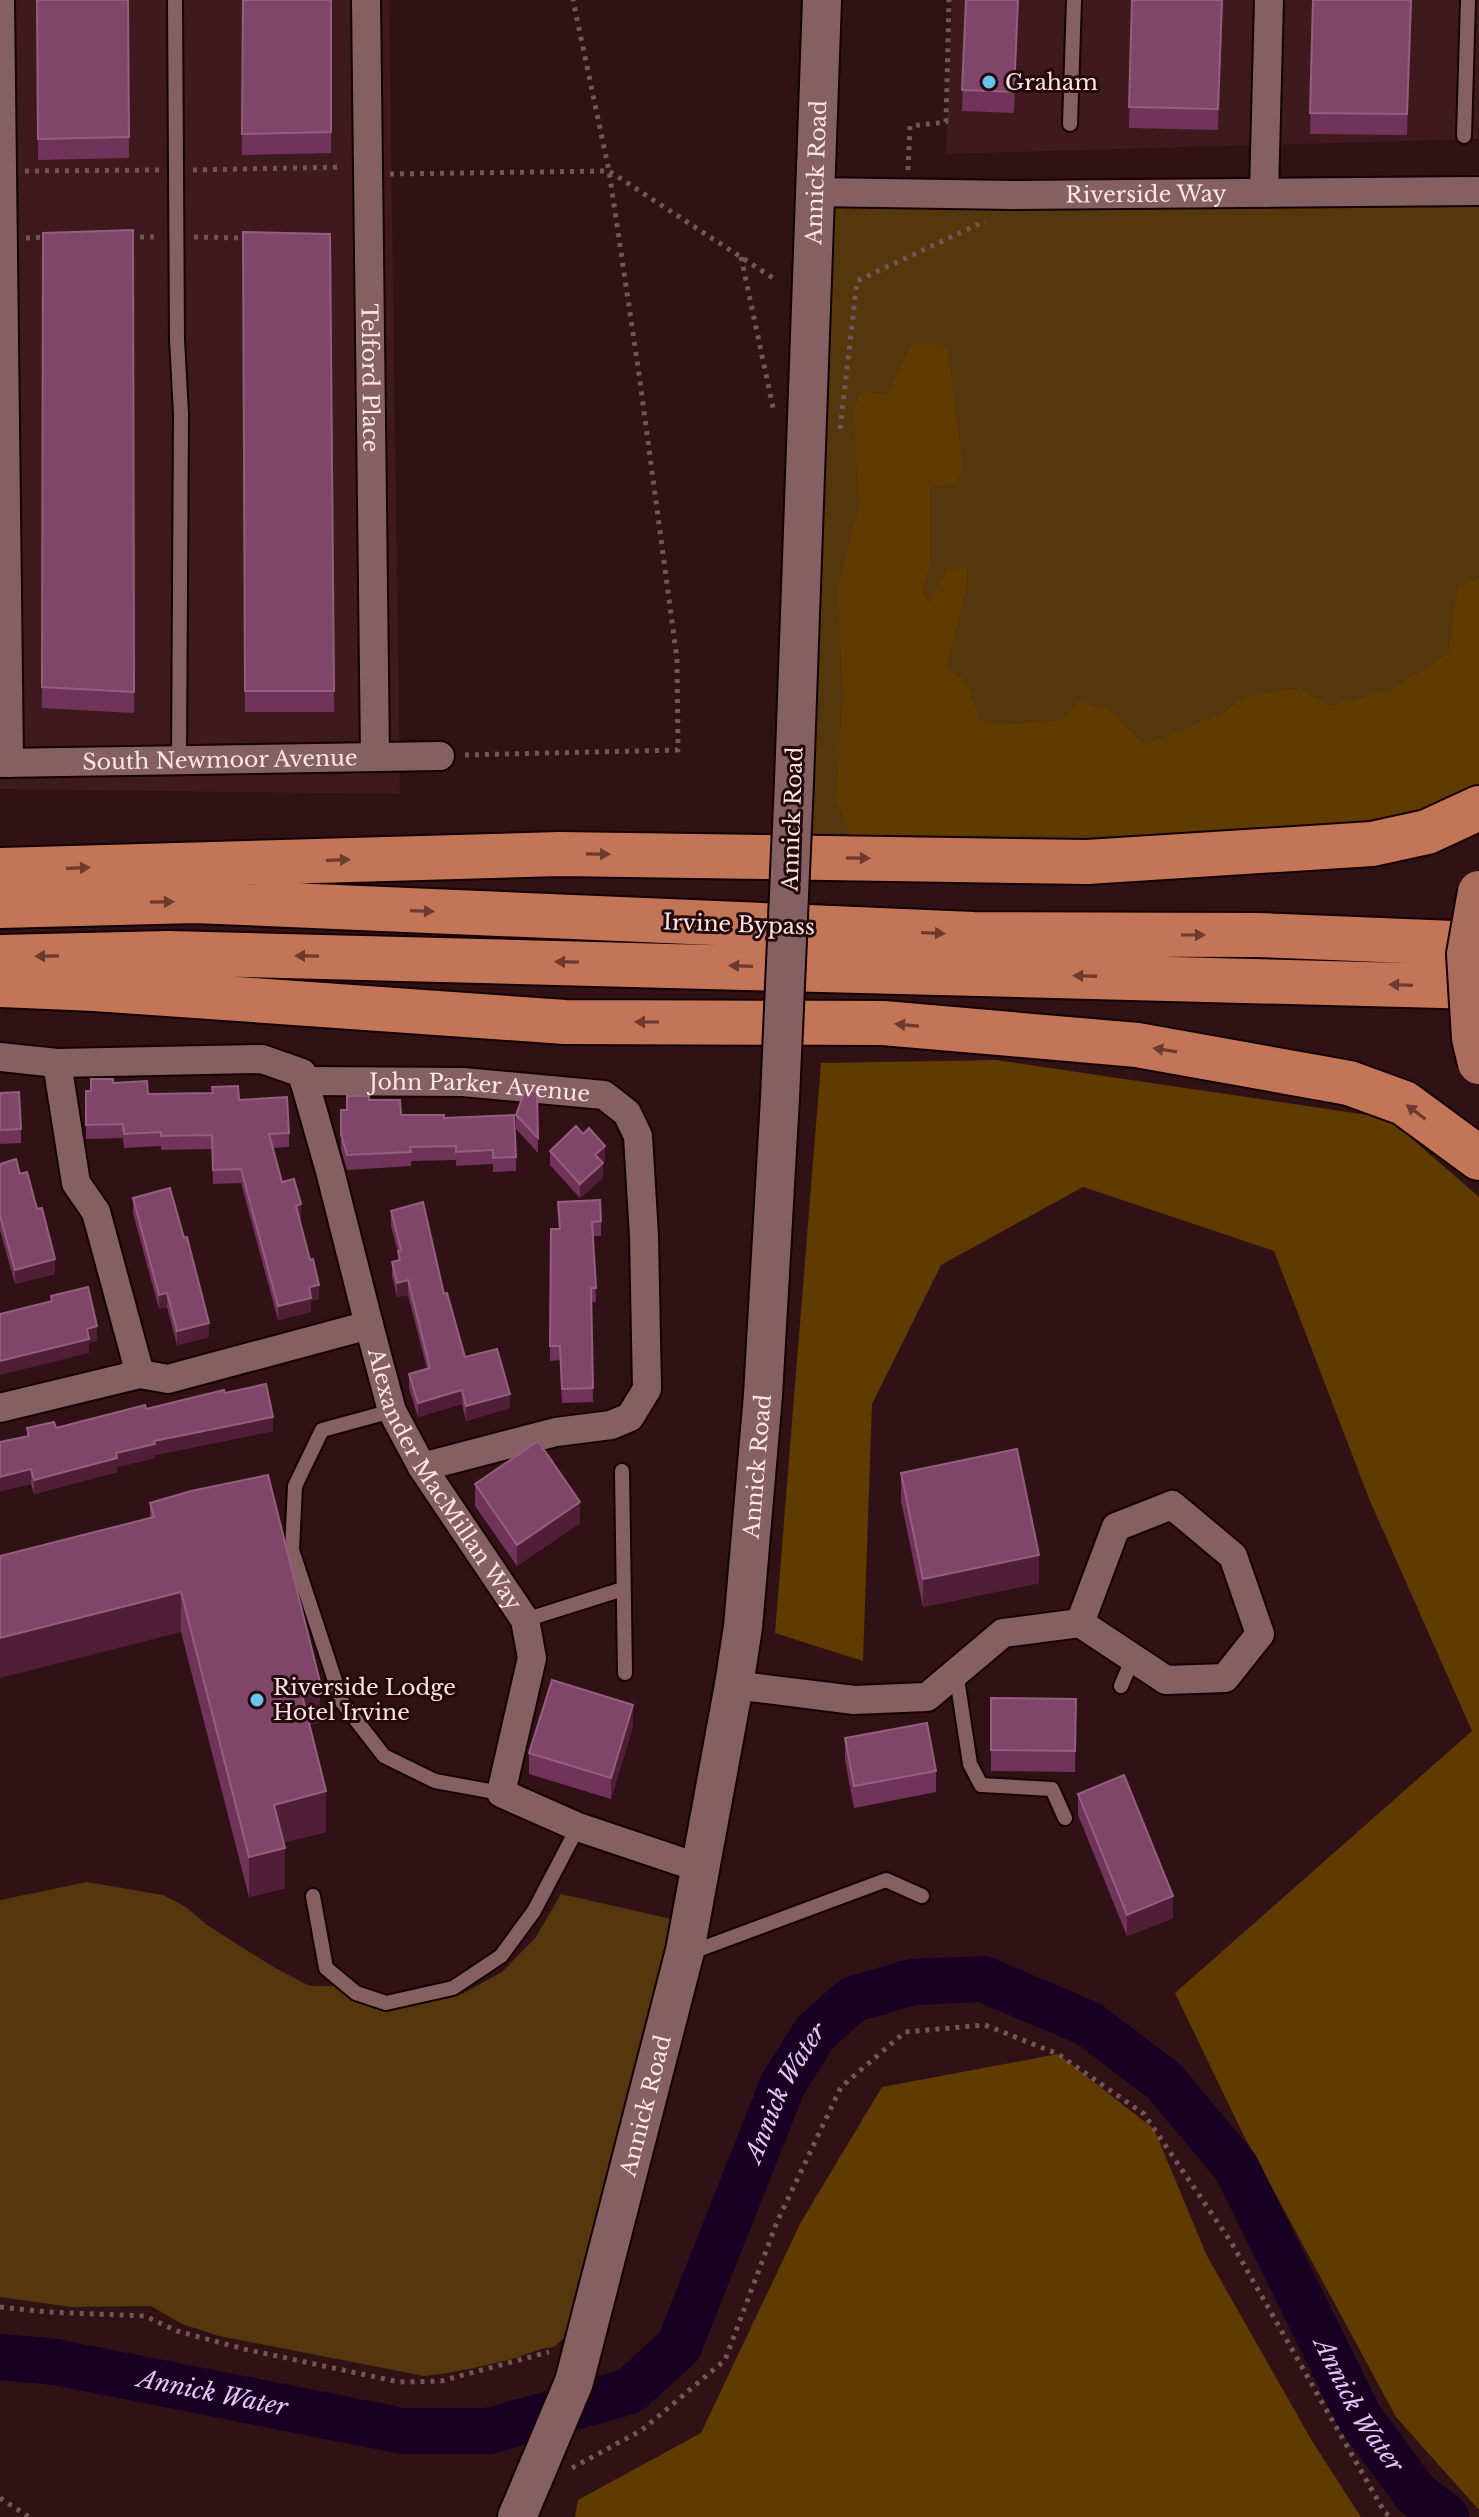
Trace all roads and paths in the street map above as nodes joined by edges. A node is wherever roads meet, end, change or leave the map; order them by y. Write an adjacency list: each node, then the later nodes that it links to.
1 (0, 0): 28 (street)
2 (175, 0): 27 (lane)
3 (366, 0): 13 (street, Telford Place)
4 (573, 0): 12 (path)
5 (822, 0): 16 (main road, Annick Road)
6 (949, 0): 14 (path)
7 (1074, 0): 10 (lane)
8 (1269, 0): 17 (street)
9 (1468, 0): 11 (lane)
10 (1070, 124)
11 (1464, 136)
12 (609, 171): 13 (path); 19 (path); 26 (path)
13 (368, 175): 25 (street, Telford Place)
14 (907, 180)
15 (1479, 191): 17 (street, Riverside Way)
16 (814, 192): 18 (street, Riverside Way); 54 (main road, Annick Road, bridge)
17 (1264, 193): 18 (street, Riverside Way)
18 (1040, 195): 21 (path)
19 (741, 256): 20 (path); 23 (path)
20 (773, 278)
21 (857, 281): 22 (path); 24 (path)
22 (843, 282)
23 (776, 422)
24 (840, 434)
25 (375, 756): 26 (street, South Newmoor Avenue); 27 (street, South Newmoor Avenue)
26 (440, 756)
27 (179, 760): 28 (street, South Newmoor Avenue)
28 (4, 763)
29 (1479, 808): 30 (highway, one-way to 29)
30 (0, 870)
31 (1479, 892): 39 (main road, bridge)
32 (0, 906): 33 (highway, Irvine Bypass, one-way to 33)
33 (1479, 944)
34 (0, 957): 36 (highway, Irvine Bypass, one-way to 34)
35 (0, 985): 41 (highway, one-way to 35)
36 (1479, 987)
37 (0, 1057): 38 (street, John Parker Avenue)
38 (57, 1063): 40 (street, John Parker Avenue); 43 (street)
39 (1479, 1063)
40 (304, 1081): 42 (street); 46 (street, John Parker Avenue)
41 (1479, 1158)
42 (369, 1325): 43 (street, Alexander MacMillan Way); 45 (street, Alexander MacMillan Way)
43 (140, 1374): 44 (street, Alexander MacMillan Way)
44 (0, 1408)
45 (392, 1411): 46 (street, Alexander MacMillan Way); 56 (lane)
46 (422, 1467): 49 (street, Alexander MacMillan Way)
47 (622, 1471): 48 (lane)
48 (623, 1589): 49 (lane); 53 (lane)
49 (525, 1620): 56 (street, Alexander MacMillan Way)
50 (1080, 1623): 51 (street); 51 (street); 52 (street)
51 (1133, 1658): 55 (lane)
52 (956, 1672): 54 (street); 57 (lane)
53 (625, 1673)
54 (734, 1685): 59 (main road, Annick Road)
55 (1121, 1686)
56 (501, 1793): 58 (street)
57 (1065, 1818)
58 (578, 1827): 59 (street); 60 (lane)
59 (700, 1868): 62 (main road, Annick Road)
60 (313, 1896)
61 (922, 1896): 62 (lane)
62 (683, 1955): 64 (main road, Annick Road)
63 (0, 2307): 64 (path)
64 (586, 2336): 65 (main road, Annick Road)
65 (525, 2497): 68 (path)
66 (0, 2498): 67 (path)
67 (29, 2517)
68 (1392, 2517)

